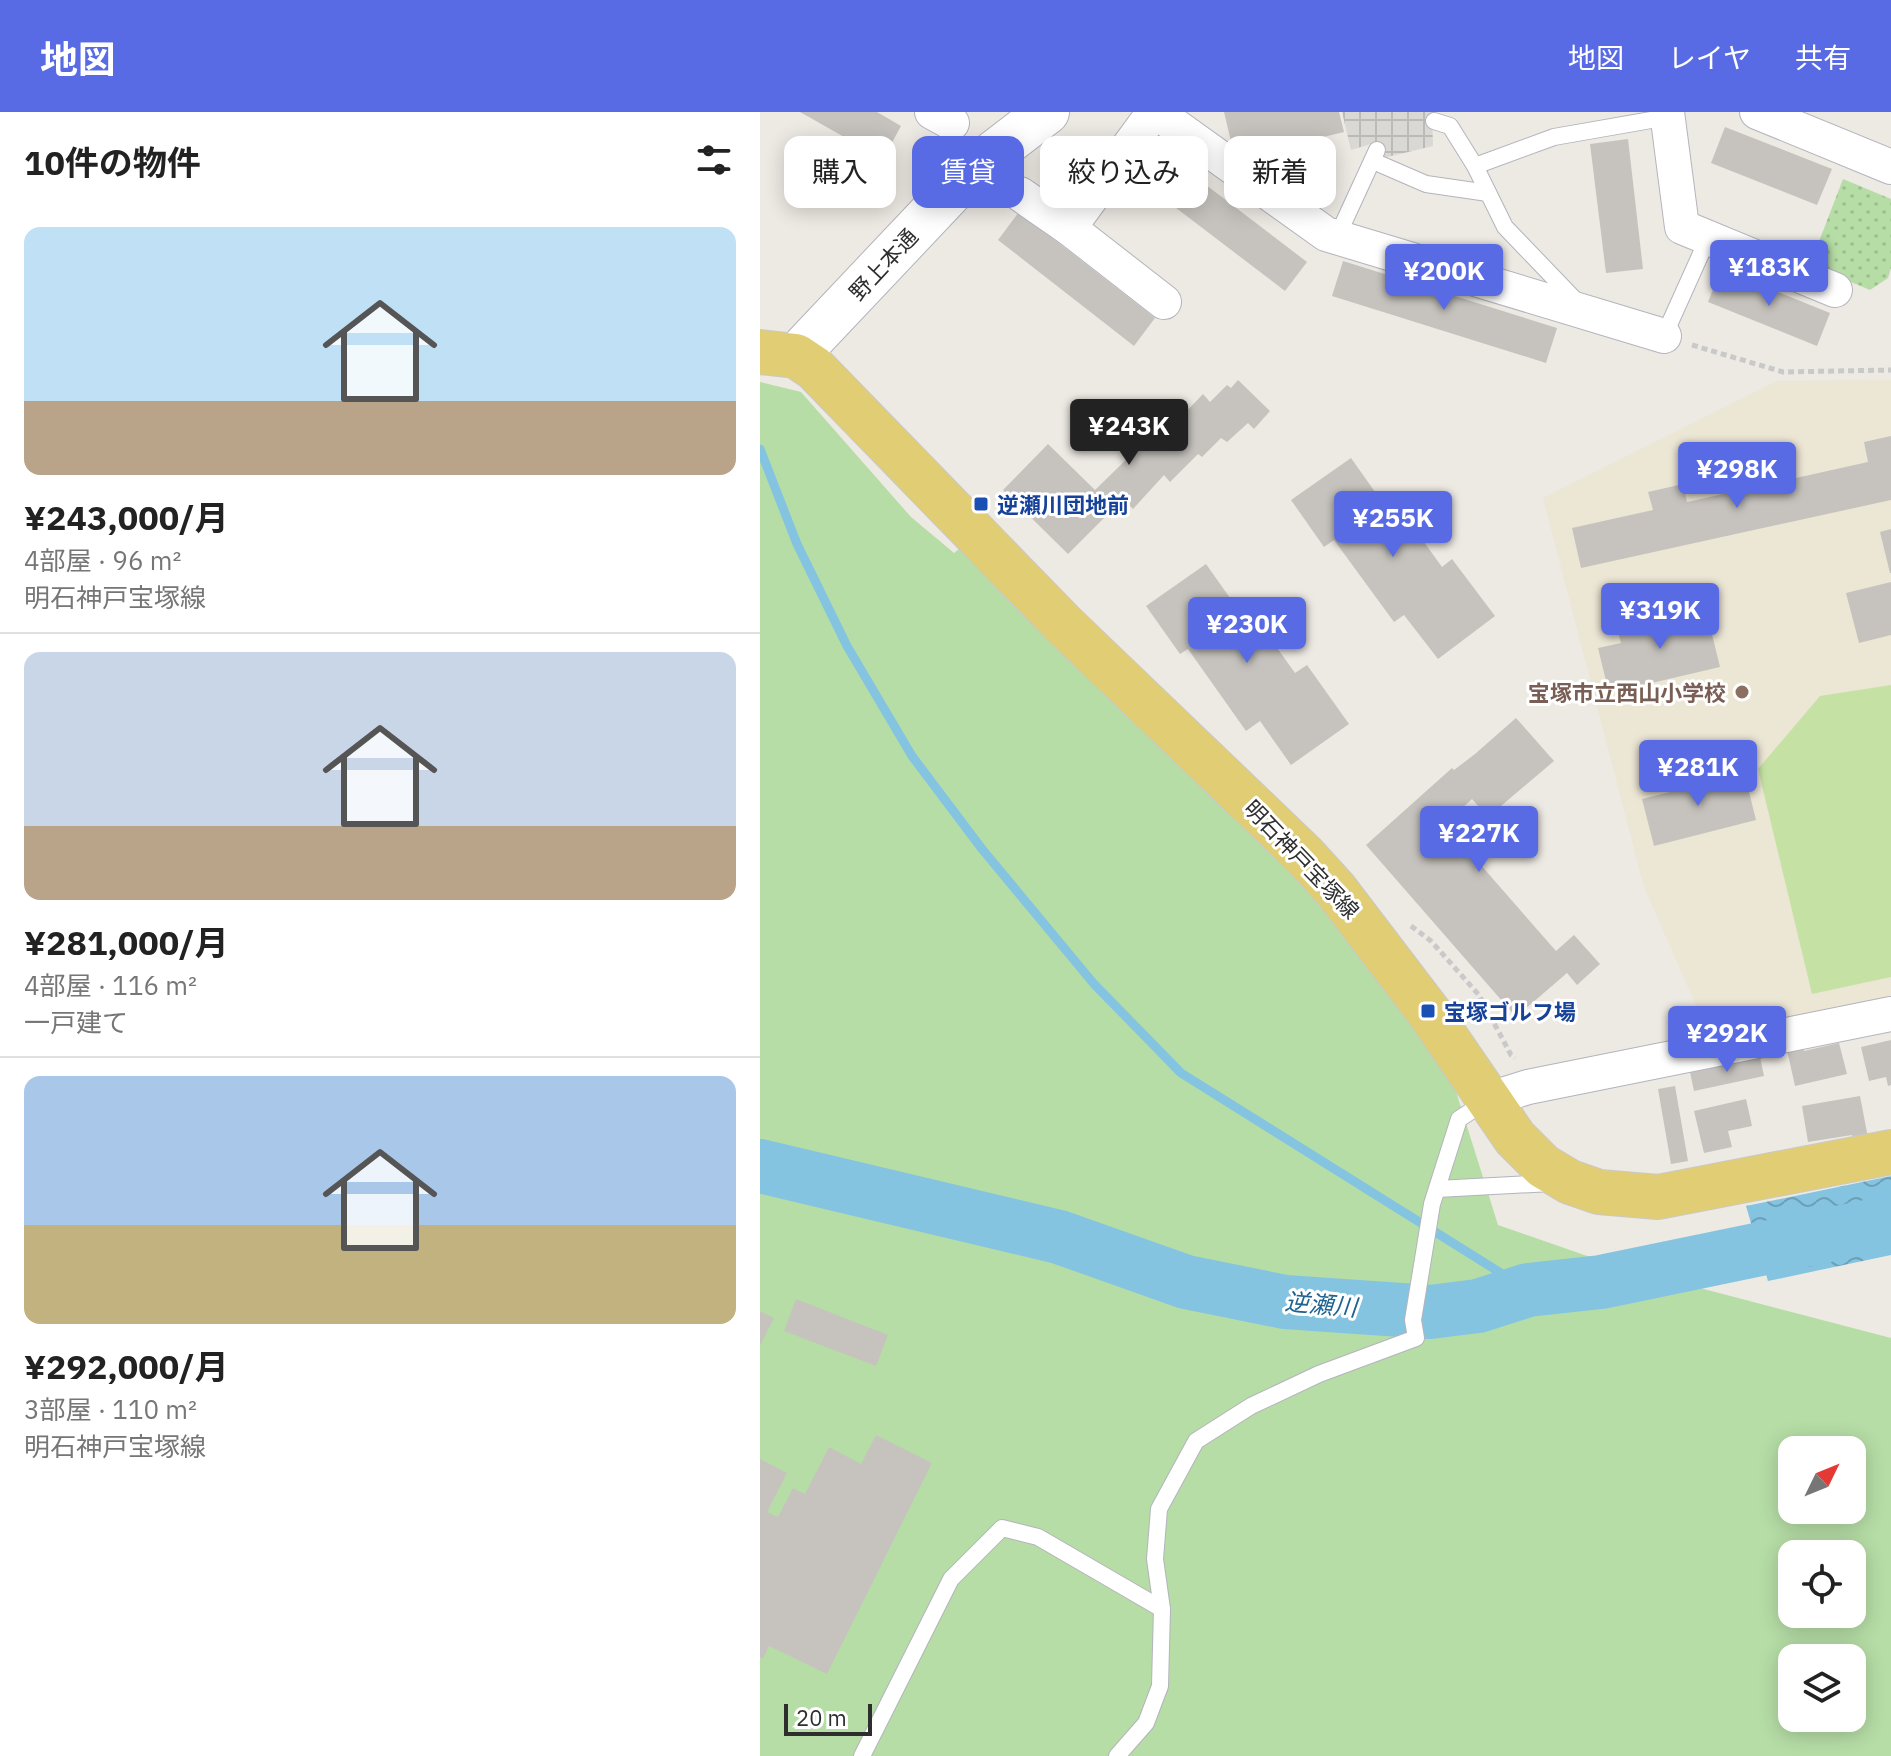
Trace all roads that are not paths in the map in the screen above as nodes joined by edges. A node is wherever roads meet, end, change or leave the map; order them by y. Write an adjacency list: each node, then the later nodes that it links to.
1 (1047, 112): 17 (street, 野上本通)
2 (1155, 112): 10 (street); 11 (street)
3 (1757, 112): 7 (street)
4 (1667, 114): 6 (lane); 12 (street)
5 (1434, 121): 6 (lane)
6 (1475, 166): 8 (lane)
7 (1891, 167)
8 (1488, 193): 11 (lane); 15 (lane)
9 (1024, 197): 10 (street)
10 (1069, 228): 14 (street)
11 (1337, 237): 15 (street)
12 (1708, 238): 13 (street); 16 (lane)
13 (1835, 290)
14 (1164, 302)
15 (1588, 313): 16 (street)
16 (1664, 336)
17 (778, 354): 19 (main road, 明石神戸宝塚線)
18 (1891, 1014): 19 (street)
19 (1490, 1099): 21 (main road, 明石神戸宝塚線); 22 (lane)
20 (1891, 1152): 21 (main road, 明石神戸宝塚線)
21 (1570, 1182): 22 (lane)
22 (1434, 1196): 23 (lane)
23 (1162, 1609): 24 (lane); 25 (lane)
24 (862, 1756)
25 (1117, 1756)

